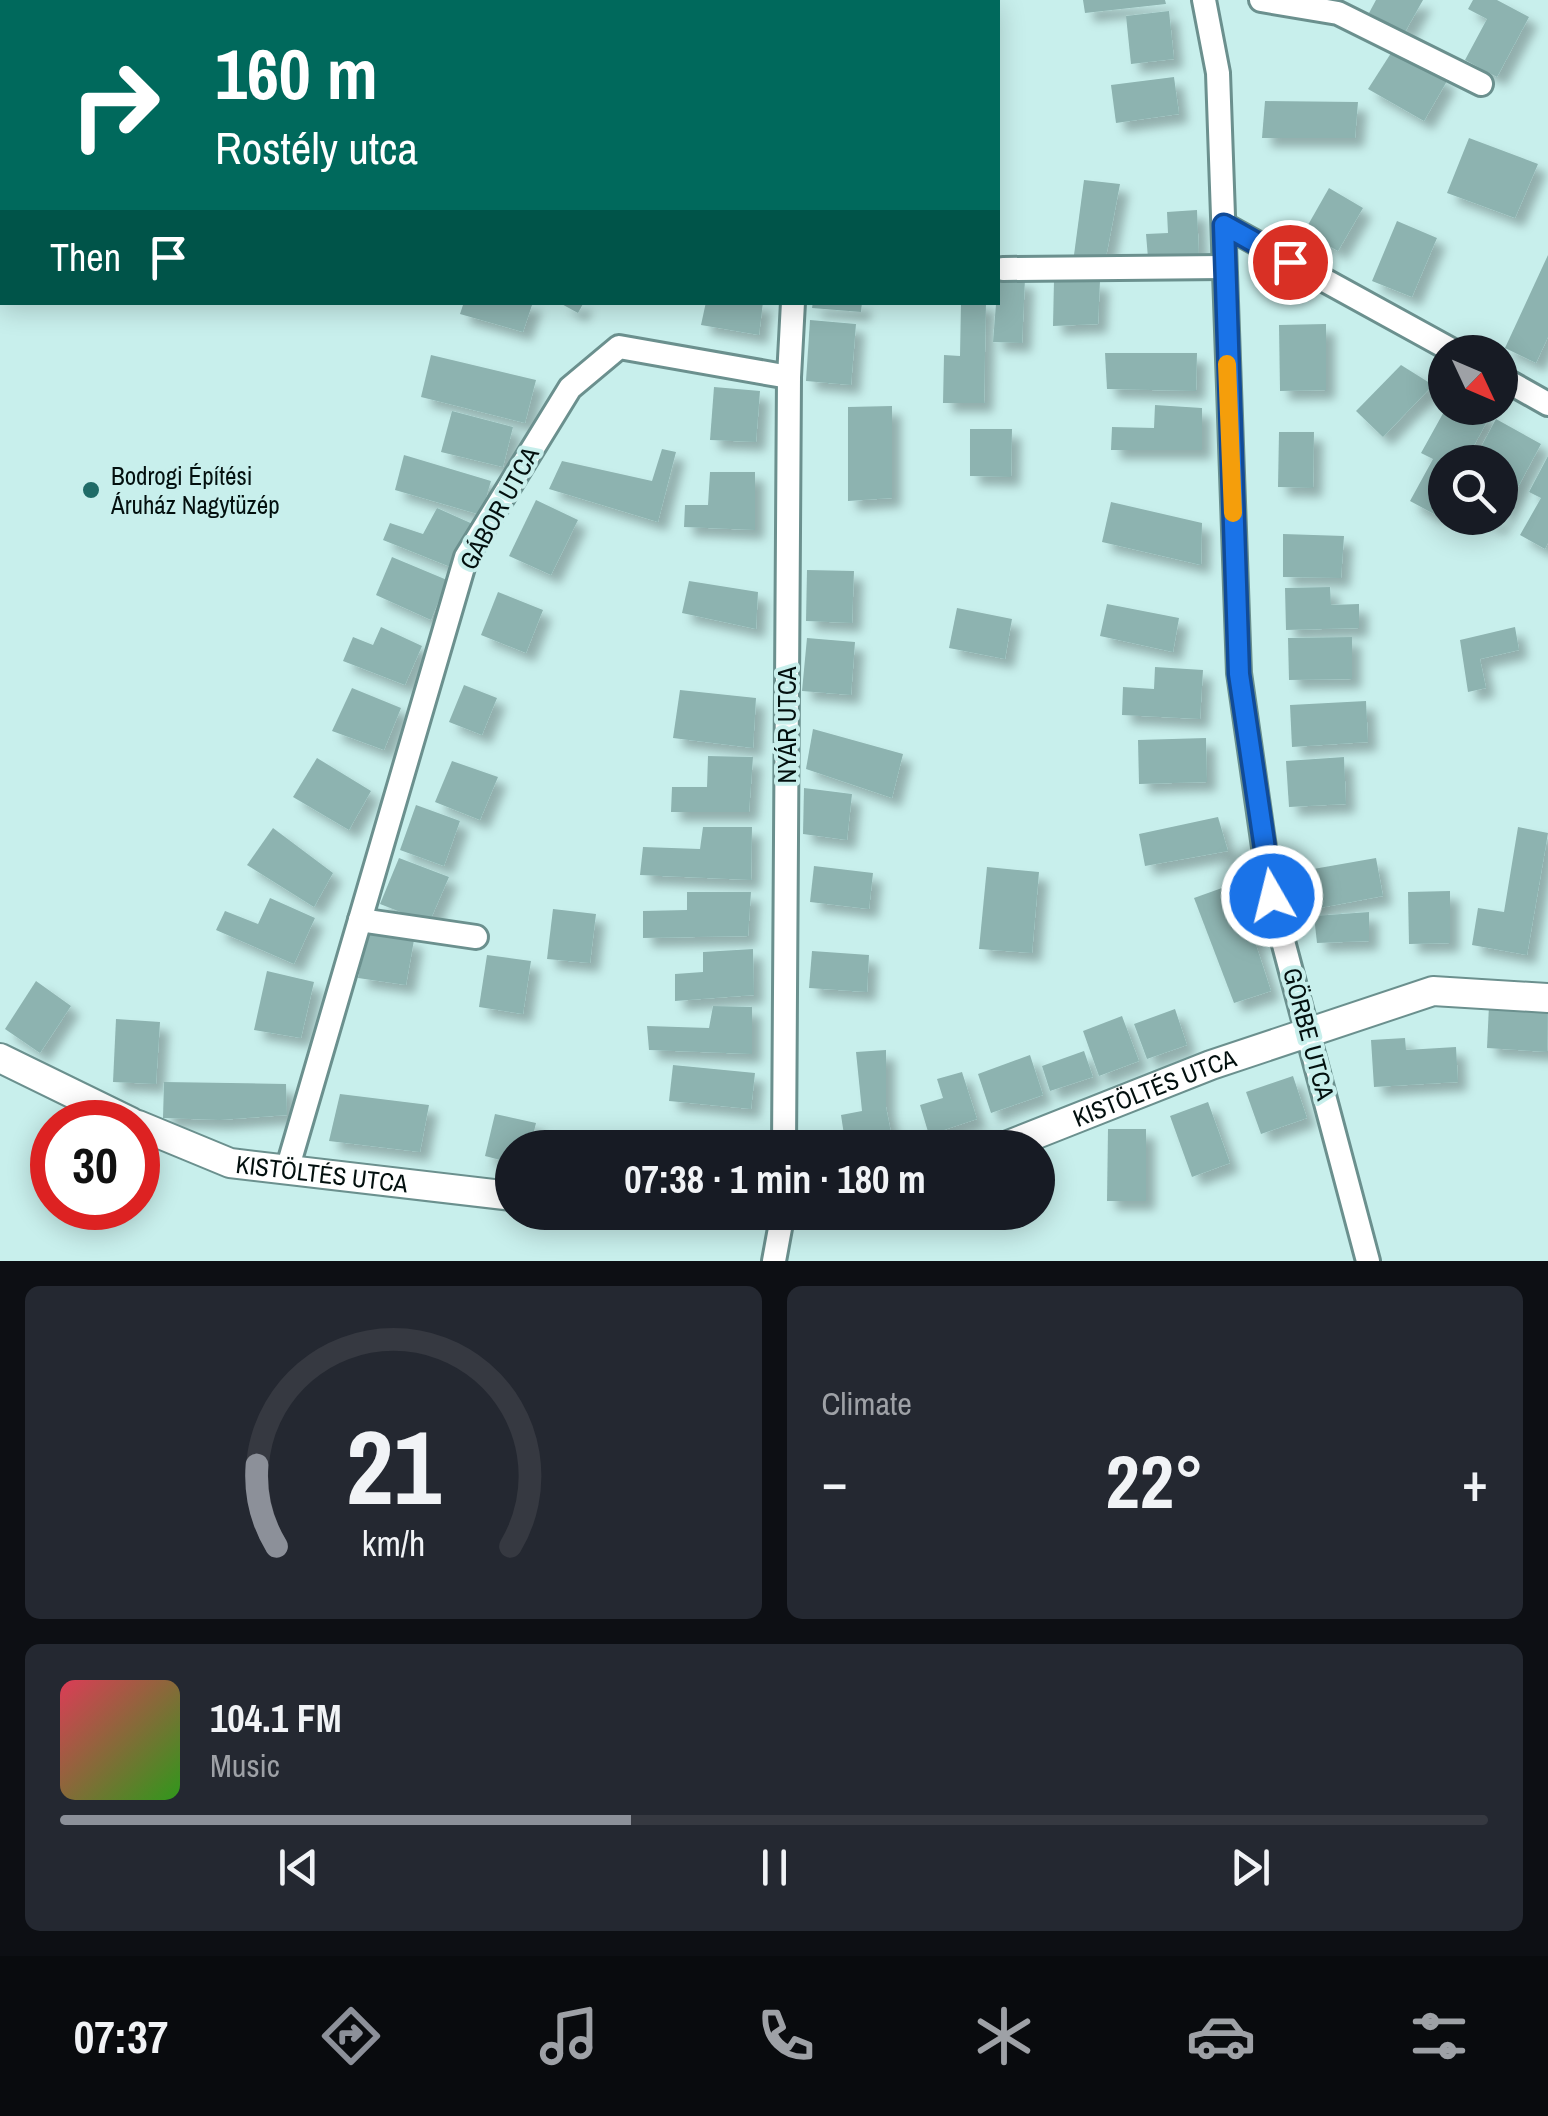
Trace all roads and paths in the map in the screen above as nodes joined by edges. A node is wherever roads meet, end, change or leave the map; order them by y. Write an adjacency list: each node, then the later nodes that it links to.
1 (1204, 0): 4 (street, GÖRBE UTCA)
2 (1261, 0): 3 (street)
3 (1481, 84)
4 (1224, 225): 5 (street, GÖRBE UTCA); 8 (street)
5 (1223, 267): 6 (street); 15 (street, GÖRBE UTCA)
6 (1003, 270)
7 (793, 305): 9 (street, NYÁR UTCA)
8 (1428, 337)
9 (789, 376): 12 (street, GÁBOR UTCA); 18 (street, NYÁR UTCA)
10 (1518, 387): 11 (street)
11 (1548, 404)
12 (360, 920): 13 (street); 21 (street, GÁBOR UTCA)
13 (476, 937)
14 (1548, 998): 15 (street, KISTÖLTÉS UTCA)
15 (1310, 1034): 19 (street, KISTÖLTÉS UTCA); 25 (street, GÖRBE UTCA)
16 (0, 1058): 17 (street, KISTÖLTÉS UTCA)
17 (85, 1100)
18 (784, 1130)
19 (1046, 1130)
20 (160, 1135): 21 (street, KISTÖLTÉS UTCA)
21 (287, 1170): 22 (street, KISTÖLTÉS UTCA)
22 (495, 1194)
23 (780, 1230): 24 (street)
24 (774, 1261)
25 (1368, 1261)

